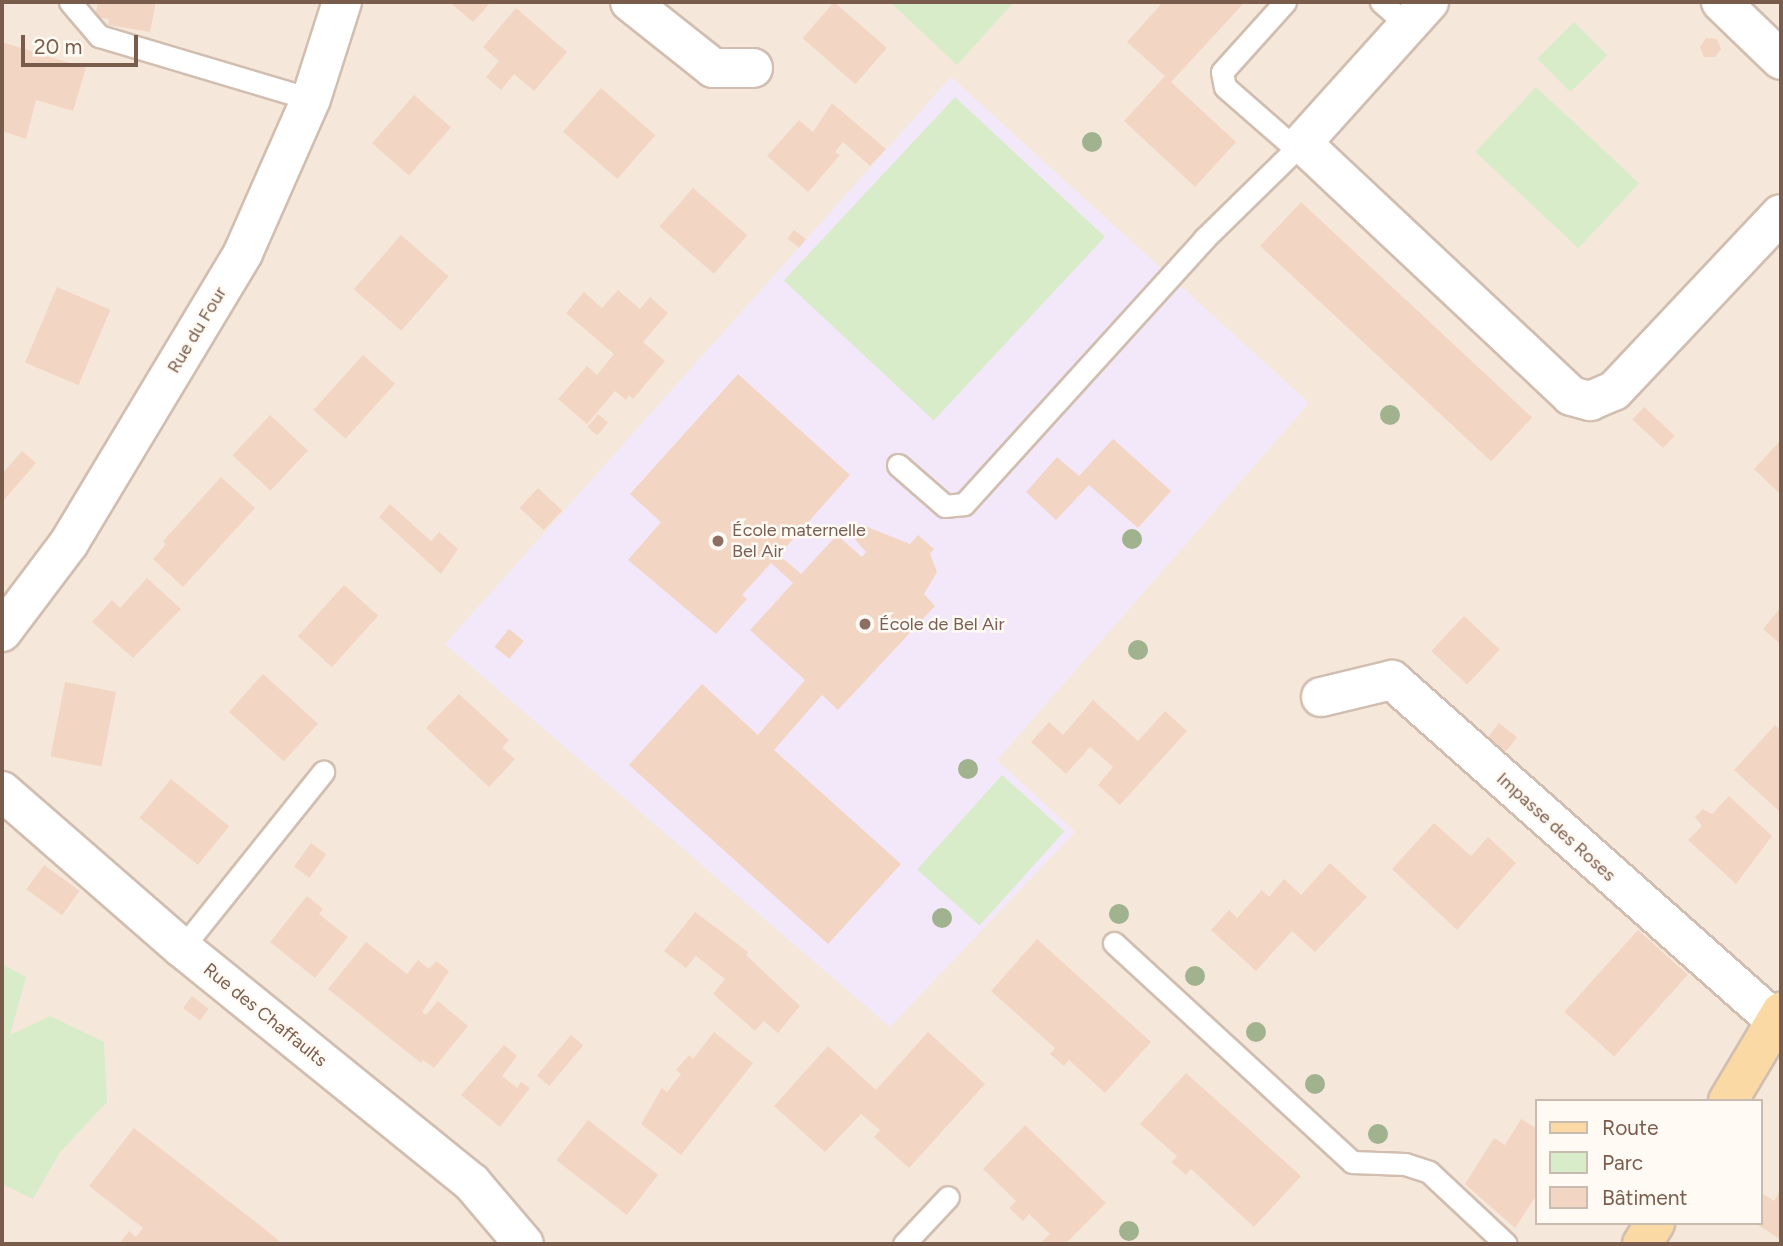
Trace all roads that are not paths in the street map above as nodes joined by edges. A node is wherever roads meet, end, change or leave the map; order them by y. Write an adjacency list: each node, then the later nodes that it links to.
1 (69, 2): 9 (lane)
2 (342, 2): 9 (street, Rue du Four)
3 (630, 2): 8 (street)
4 (1285, 2): 10 (lane)
5 (1743, 9): 7 (street)
6 (1406, 10): 10 (street)
7 (1781, 60)
8 (753, 68)
9 (311, 99): 13 (street, Rue du Four)
10 (1299, 146): 11 (street); 12 (lane)
11 (1781, 214)
12 (898, 465)
13 (2, 632)
14 (1321, 697): 19 (street, Impasse des Roses)
15 (323, 772): 18 (lane)
16 (2, 791): 18 (street, Rue des Chaffaults)
17 (1114, 943): 25 (lane)
18 (182, 948): 23 (street, Rue des Chaffaults)
19 (1779, 1017): 20 (main road)
20 (1729, 1099)
21 (948, 1197): 24 (lane)
22 (1654, 1225): 26 (main road)
23 (524, 1244)
24 (904, 1244)
25 (1506, 1244)
26 (1642, 1244)

